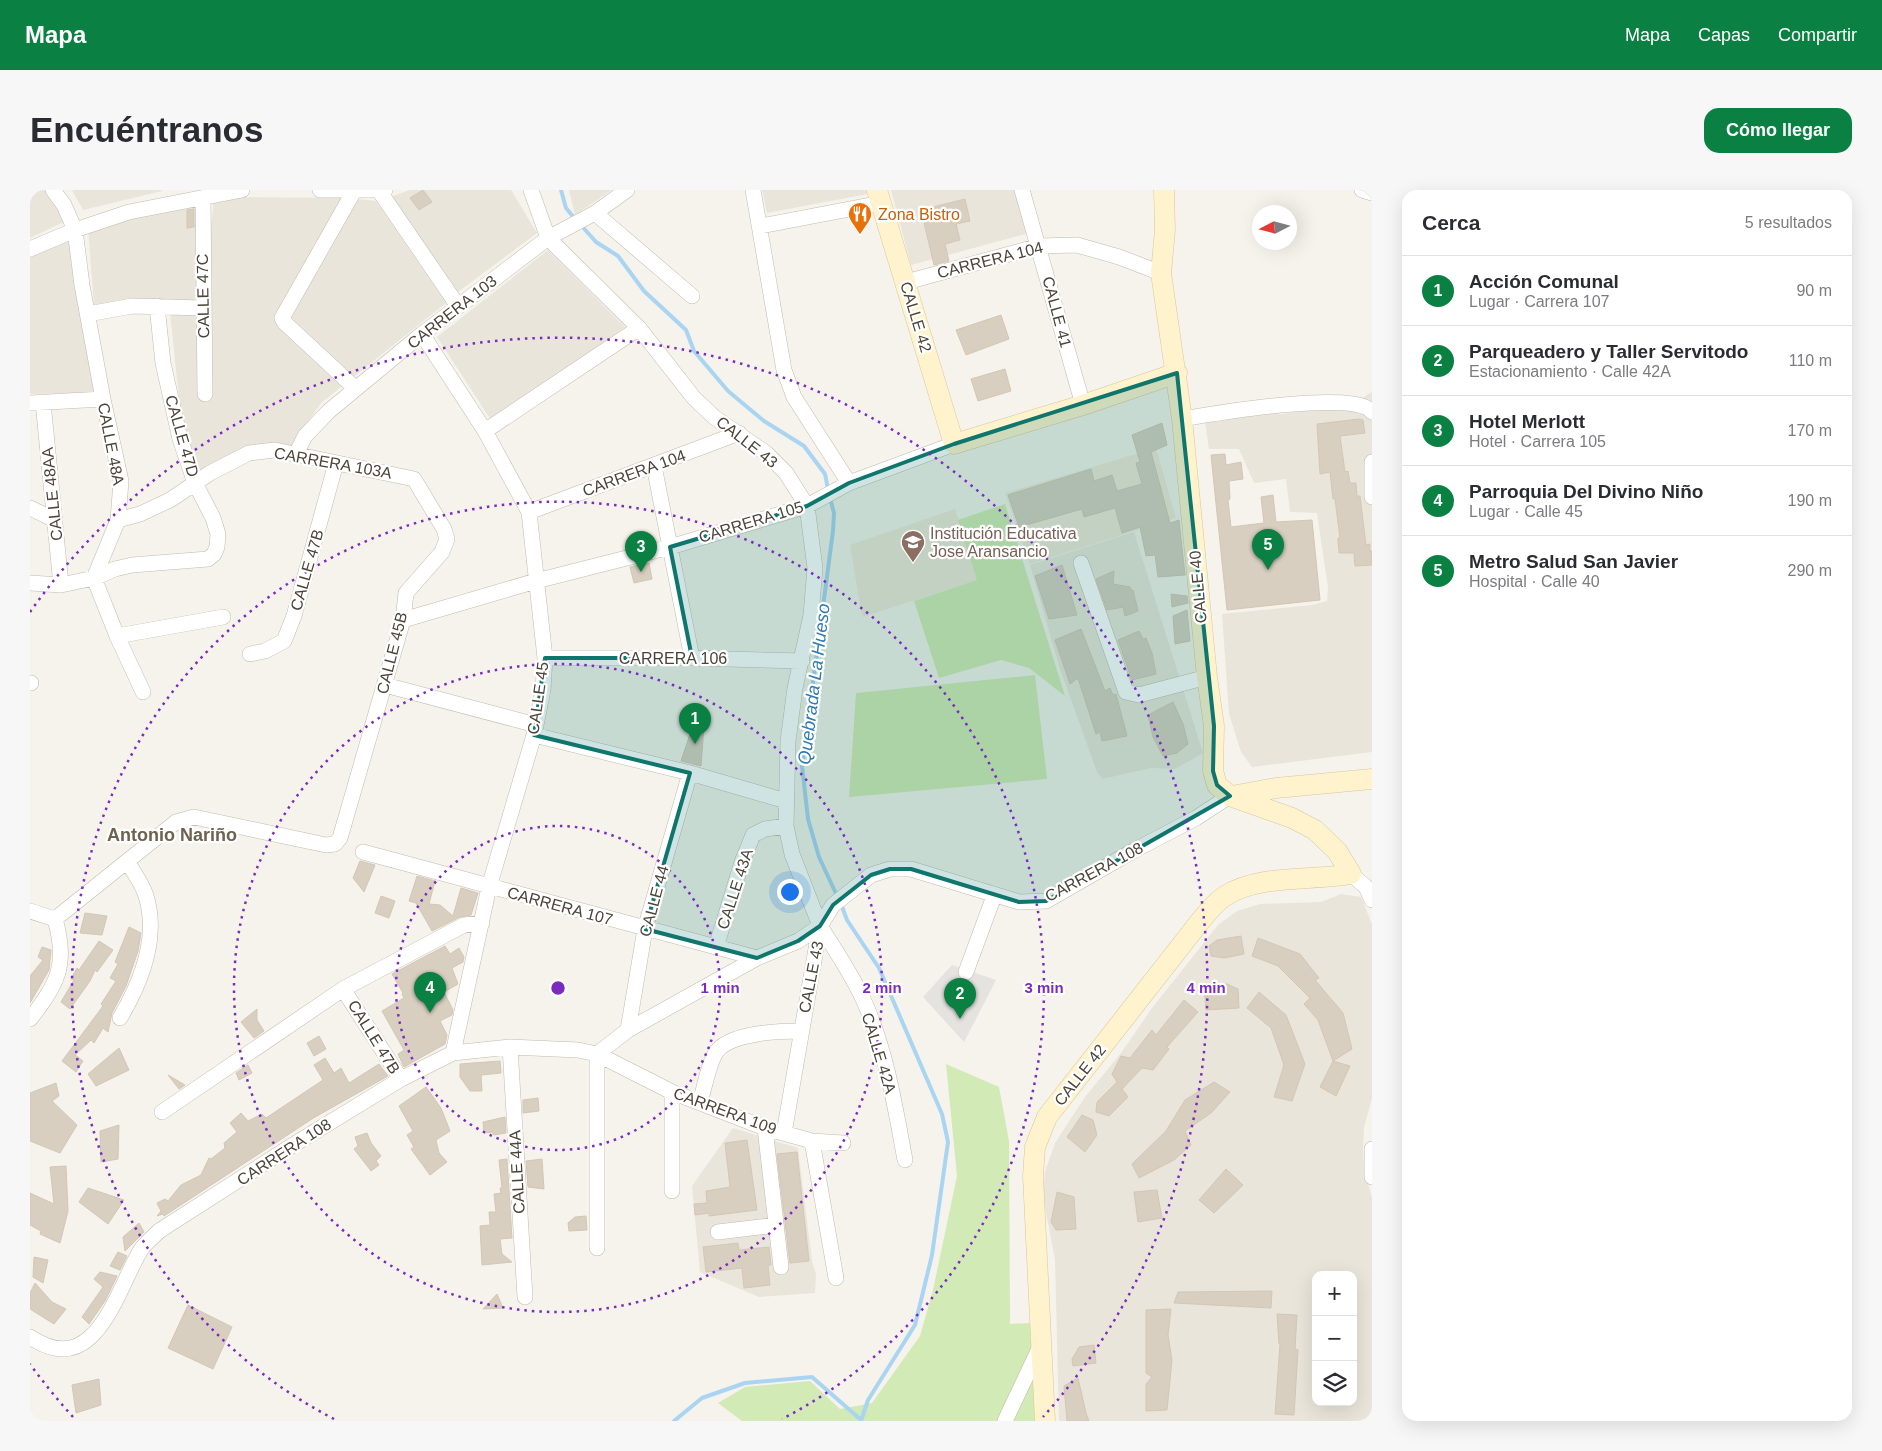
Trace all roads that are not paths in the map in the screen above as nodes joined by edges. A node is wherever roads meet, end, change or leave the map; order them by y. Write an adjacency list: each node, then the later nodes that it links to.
1 (53, 190): 17 (street, CALLE 48A)
2 (242, 190): 14 (street)
3 (320, 190): 10 (street)
4 (531, 190): 18 (street, CALLE 43)
5 (626, 190): 15 (street, CARRERA 103)
6 (754, 190): 16 (street)
7 (1022, 190): 19 (street, CALLE 41)
8 (1164, 190): 21 (street, CALLE 40)
9 (1362, 190): 12 (street)
10 (360, 191): 11 (street); 31 (street)
11 (382, 191): 25 (street)
12 (1372, 193)
13 (879, 196): 16 (street); 22 (street, CALLE 42)
14 (202, 198): 17 (street); 26 (street, CALLE 47C)
15 (592, 214): 18 (street, CARRERA 103); 23 (street)
16 (761, 226): 47 (street)
17 (75, 230): 20 (street); 27 (street, CALLE 48A)
18 (548, 238): 25 (street, CARRERA 103); 28 (street, CALLE 43)
19 (1039, 246): 21 (street, CARRERA 104); 22 (street, CARRERA 104); 35 (street, CALLE 41)
20 (30, 249)
21 (1161, 273): 30 (street, CALLE 40)
22 (906, 282): 40 (street, CALLE 42)
23 (692, 296)
24 (157, 306): 26 (street); 27 (street); 46 (street, CALLE 47D)
25 (458, 306): 29 (street, CARRERA 103)
26 (203, 308): 32 (street, CALLE 47C)
27 (88, 314): 33 (street, CALLE 48A)
28 (639, 328): 38 (street); 39 (street, CALLE 43)
29 (422, 334): 31 (street, CARRERA 103); 38 (street, CALLE 45)
30 (1177, 373): 35 (street, CARRERA 105); 37 (street, CALLE 40)
31 (356, 389): 41 (street, CARRERA 103)
32 (205, 394)
33 (103, 399): 34 (street); 53 (street, CALLE 48A)
34 (37, 403): 52 (street, CALLE 48AA)
35 (1083, 405): 40 (street, CARRERA 105)
36 (1372, 412): 37 (street)
37 (1182, 419): 67 (street, CALLE 40)
38 (485, 431): 51 (street, CALLE 45)
39 (740, 433): 44 (street, CARRERA 104); 49 (street, CALLE 43)
40 (954, 444): 47 (street, CARRERA 105)
41 (296, 454): 43 (street, CARRERA 103A); 46 (street, CARRERA 103A)
42 (1372, 462): 48 (street)
43 (336, 463): 45 (street, CARRERA 103A); 63 (street, CALLE 47B)
44 (654, 466): 51 (street, CARRERA 104); 54 (street)
45 (414, 479): 61 (street, CALLE 45B)
46 (195, 483): 53 (street, CARRERA 103A); 56 (street, CALLE 47D)
47 (849, 483): 49 (street, CARRERA 105)
48 (1372, 496)
49 (807, 506): 54 (street, CARRERA 105); 66 (street, CALLE 43)
50 (30, 508): 52 (street)
51 (529, 512): 57 (street, CALLE 45)
52 (55, 520): 59 (street, CALLE 48AA)
53 (118, 520): 56 (street, CALLE 48A)
54 (670, 546): 57 (street, CARRERA 105); 65 (street)
55 (1081, 563): 67 (street)
56 (94, 578): 59 (street); 62 (street)
57 (536, 581): 61 (street, CARRERA 105); 64 (street, CALLE 45)
58 (30, 583): 59 (street)
59 (61, 585)
60 (223, 617): 62 (street)
61 (403, 620): 68 (street, CALLE 45B)
62 (117, 636): 69 (street)
63 (250, 654)
64 (545, 658): 65 (street, CARRERA 106); 70 (street, CALLE 45)
65 (692, 658): 66 (street, CARRERA 106)
66 (802, 661): 74 (street, CALLE 43)
67 (1207, 677): 73 (street, CALLE 40)
68 (385, 685): 70 (street); 77 (street, CALLE 45B)
69 (143, 692)
70 (535, 730): 71 (street); 79 (street, CALLE 45)
71 (690, 773): 74 (street); 86 (street, CALLE 44)
72 (1372, 779): 73 (street, CARRERA 108)
73 (1230, 796): 78 (street); 80 (street, CARRERA 108)
74 (786, 801): 75 (street, CALLE 43)
75 (786, 826): 85 (street, CALLE 43); 87 (street, CALLE 43A)
76 (363, 852): 79 (street, CARRERA 107)
77 (128, 862): 83 (street); 91 (street)
78 (1351, 874): 81 (street); 118 (street, CALLE 42)
79 (489, 887): 84 (street, CALLE 45); 86 (street, CARRERA 107)
80 (994, 896): 85 (street, CARRERA 108); 89 (street)
81 (1372, 900)
82 (30, 911): 83 (street)
83 (55, 919): 92 (street)
84 (482, 923): 90 (street, CALLE 47B); 96 (street, CALLE 45)
85 (820, 926): 88 (street, CARRERA 108); 94 (street, CALLE 43); 108 (street, CALLE 42A)
86 (645, 929): 87 (street, CARRERA 107); 93 (street, CALLE 44)
87 (716, 948): 88 (street, CARRERA 107)
88 (757, 958): 93 (street, CARRERA 108)
89 (966, 972)
90 (343, 989): 99 (street, CALLE 47B); 102 (street)
91 (120, 1018)
92 (30, 1019)
93 (628, 1030): 97 (street, CARRERA 108)
94 (801, 1031): 101 (street); 104 (street, CALLE 43)
95 (510, 1047): 96 (street, CARRERA 108); 97 (street, CARRERA 108); 116 (street, CALLE 44A)
96 (453, 1053): 99 (street, CARRERA 108)
97 (596, 1054): 98 (street, CARRERA 108); 113 (street)
98 (611, 1063): 100 (street, CARRERA 109)
99 (401, 1080): 117 (street, CARRERA 108)
100 (672, 1092): 101 (street, CARRERA 109); 110 (street)
101 (700, 1102): 103 (street, CARRERA 109)
102 (162, 1112)
103 (765, 1128): 104 (street, CARRERA 109); 111 (street)
104 (784, 1133): 105 (street, CARRERA 109)
105 (812, 1141): 106 (street, CARRERA 109); 115 (street)
106 (844, 1143)
107 (1372, 1149): 109 (street)
108 (905, 1160)
109 (1372, 1177)
110 (672, 1191)
111 (776, 1225): 112 (street); 114 (street)
112 (718, 1232)
113 (597, 1248)
114 (781, 1267)
115 (836, 1278)
116 (525, 1297)
117 (30, 1337)
118 (1040, 1347): 119 (street); 120 (street, CALLE 42)
119 (1005, 1421)
120 (1045, 1421)

